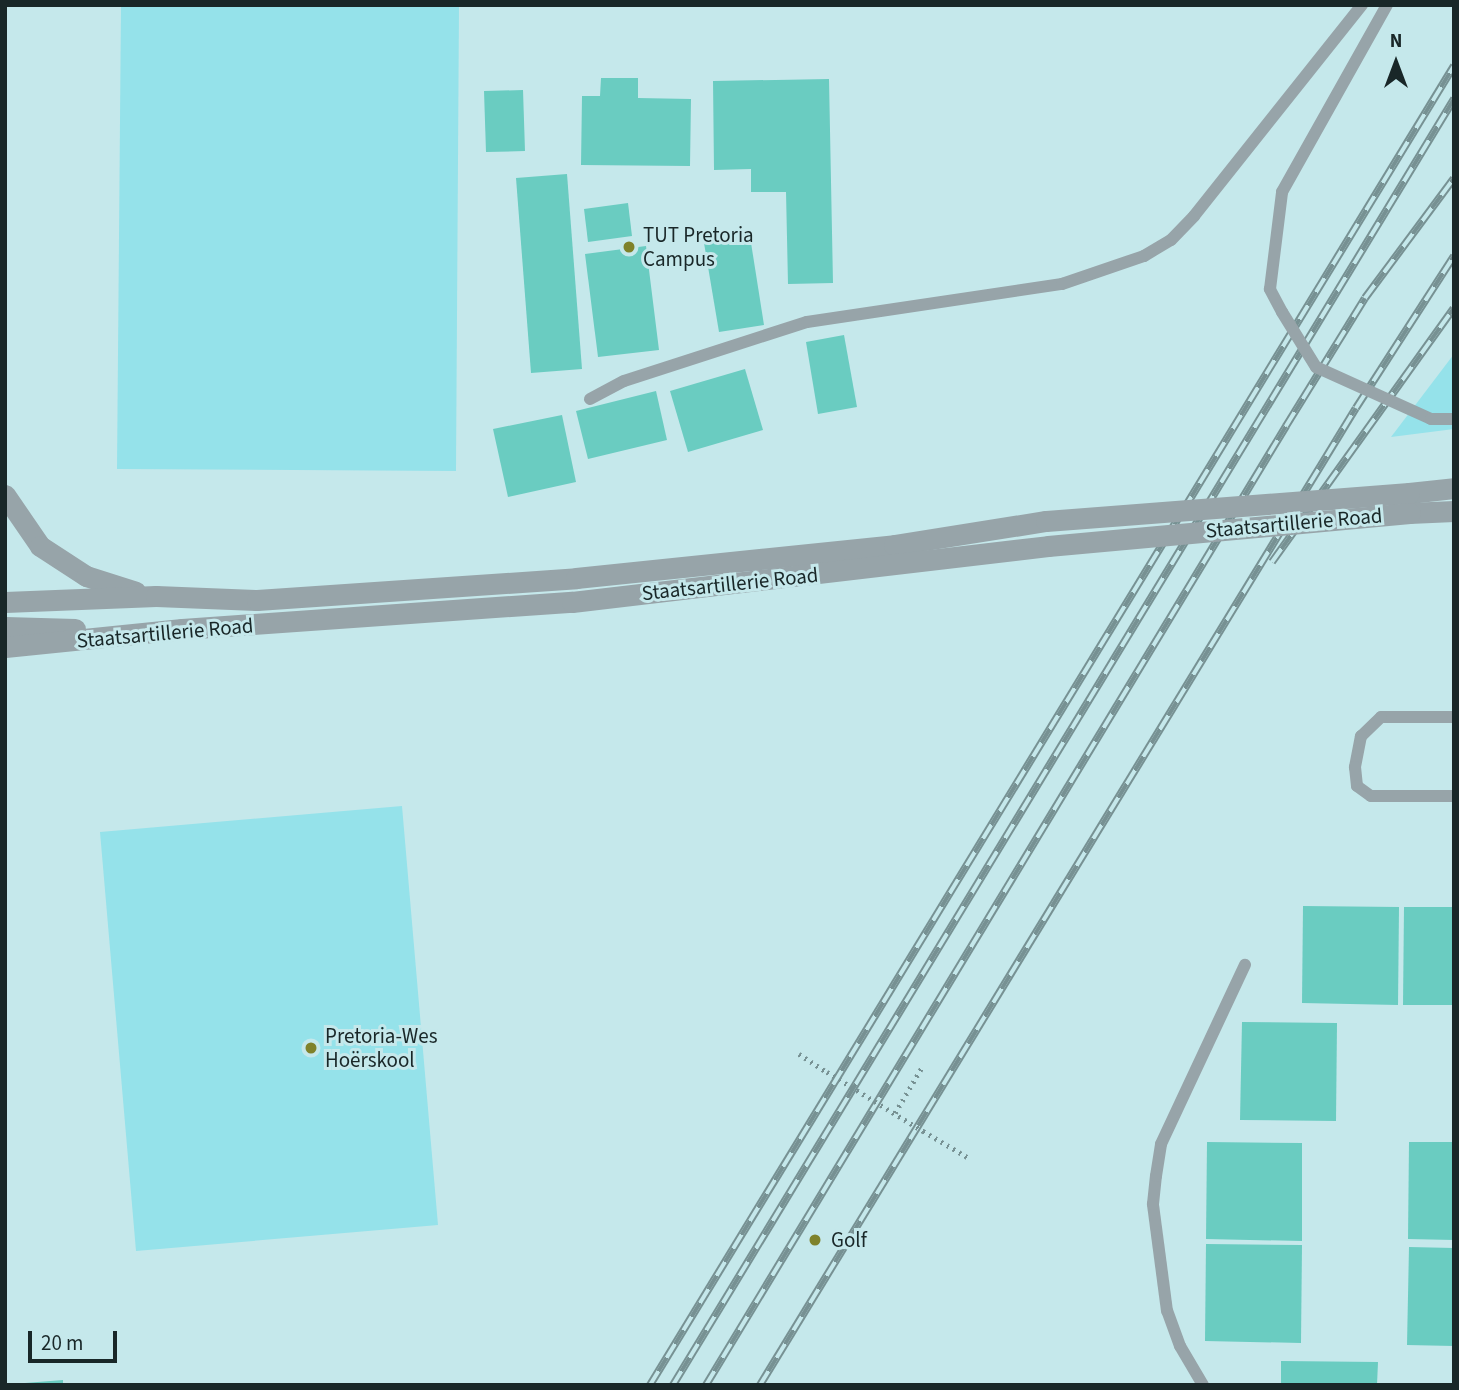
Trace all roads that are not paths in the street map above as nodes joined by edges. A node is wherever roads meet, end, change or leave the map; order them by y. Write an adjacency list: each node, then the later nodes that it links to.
1 (1362, 5): 3 (lane)
2 (1387, 5): 4 (lane, bridge)
3 (590, 399)
4 (1454, 419)
5 (1454, 488): 7 (street, Staatsartillerie Road)
6 (5, 495): 9 (street)
7 (1409, 503): 8 (street, Staatsartillerie Road); 9 (street, Staatsartillerie Road, bridge); 12 (street, Staatsartillerie Road, bridge)
8 (1454, 511)
9 (156, 596): 10 (street, Staatsartillerie Road)
10 (5, 602)
11 (5, 627): 12 (street)
12 (182, 629): 13 (street, Staatsartillerie Road)
13 (5, 647)
14 (1454, 717): 15 (lane)
15 (1454, 796)
16 (1245, 965): 17 (lane)
17 (1203, 1385)

